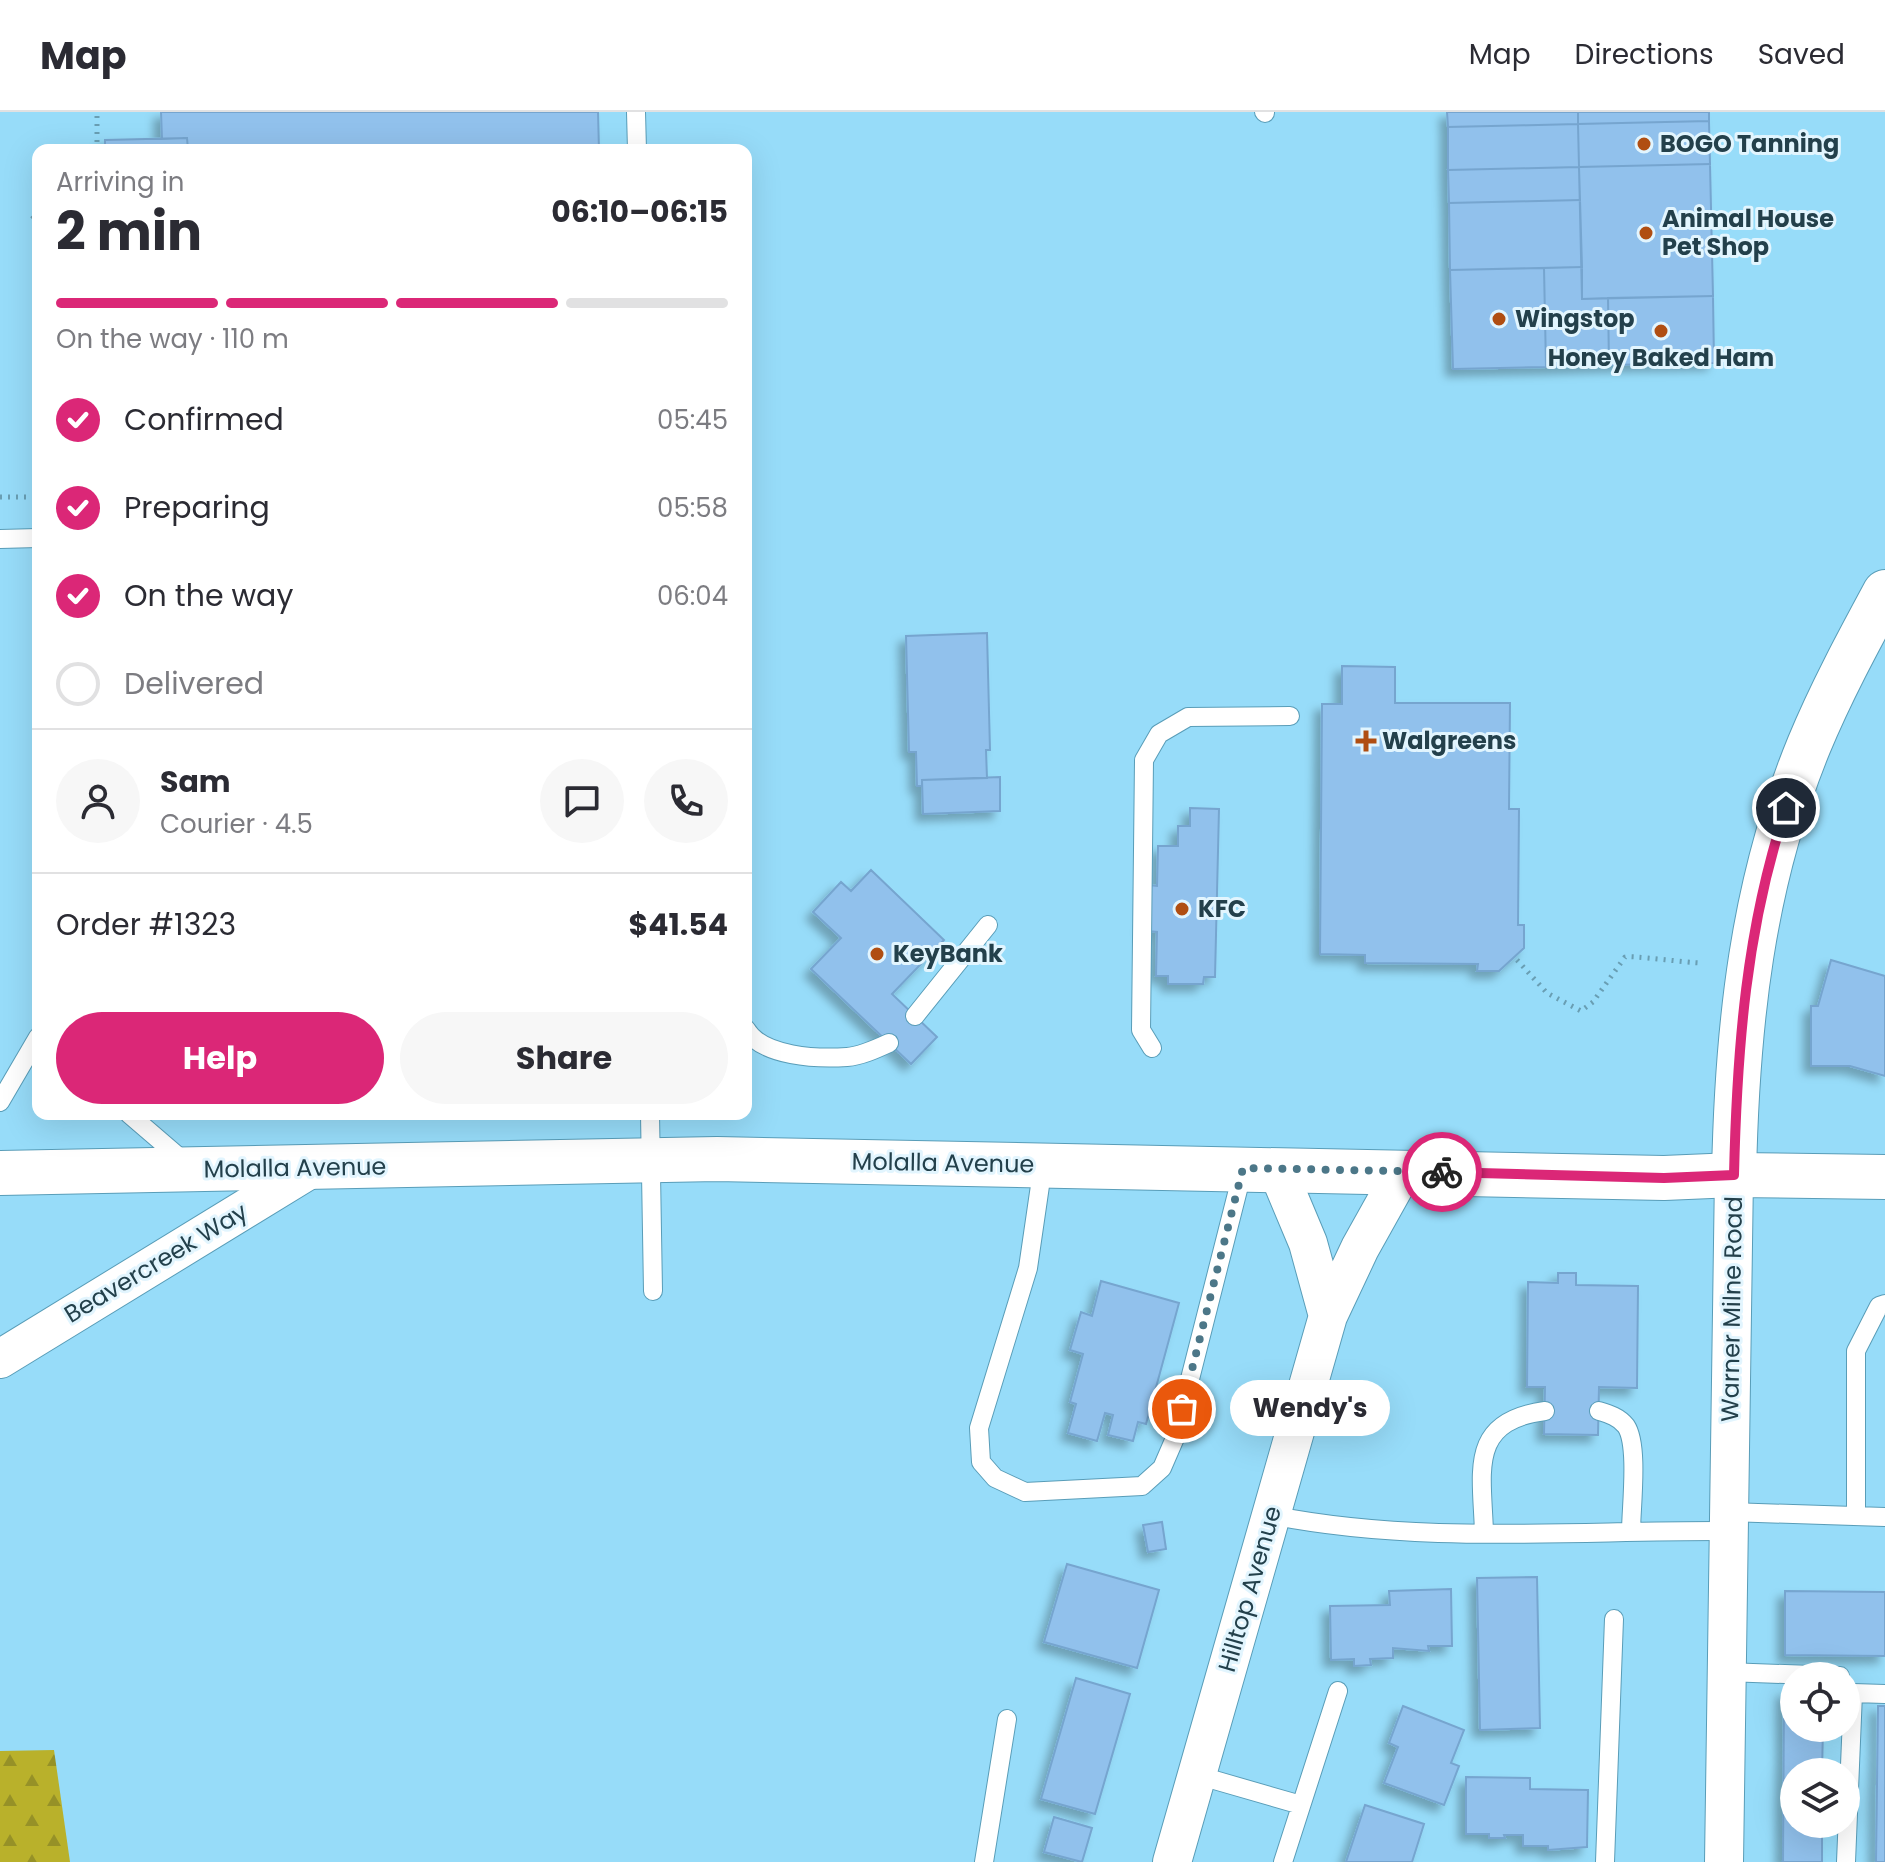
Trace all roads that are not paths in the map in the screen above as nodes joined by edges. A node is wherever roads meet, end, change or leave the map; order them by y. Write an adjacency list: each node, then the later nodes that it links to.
1 (636, 112): 2 (lane)
2 (637, 144)
3 (32, 538): 4 (lane)
4 (0, 539)
5 (1885, 592): 23 (main road, Warner Milne Road)
6 (1290, 716): 12 (lane)
7 (988, 925): 8 (lane)
8 (915, 1016)
9 (752, 1034): 10 (lane)
10 (889, 1043)
11 (32, 1047): 13 (lane)
12 (1152, 1048)
13 (0, 1102)
14 (136, 1120): 20 (lane)
15 (650, 1120): 16 (lane)
16 (651, 1161): 17 (main road, Molalla Avenue); 18 (main road, Molalla Avenue); 25 (lane)
17 (1043, 1165): 19 (main road, Molalla Avenue); 19 (lane)
18 (312, 1168): 20 (main road, Molalla Avenue); 28 (street, Beavercreek Way)
19 (1260, 1169): 21 (main road, Molalla Avenue); 27 (street)
20 (194, 1170): 22 (main road, Molalla Avenue)
21 (1403, 1171): 23 (main road, Molalla Avenue); 27 (street, Hilltop Avenue)
22 (0, 1173)
23 (1734, 1175): 24 (main road, Molalla Avenue); 34 (street, Warner Milne Road)
24 (1885, 1177)
25 (653, 1291)
26 (1885, 1304): 32 (lane)
27 (1328, 1316): 31 (street, Hilltop Avenue)
28 (0, 1359)
29 (1545, 1411): 35 (lane)
30 (1599, 1411): 36 (lane)
31 (1271, 1515): 35 (lane); 45 (street, Hilltop Avenue)
32 (1856, 1516): 33 (lane); 34 (lane)
33 (1885, 1517)
34 (1729, 1521): 36 (lane); 38 (street, Warner Milne Road)
35 (1484, 1532): 36 (lane)
36 (1631, 1532)
37 (1614, 1619): 50 (lane)
38 (1726, 1672): 39 (lane); 51 (street, Warner Milne Road)
39 (1780, 1674)
40 (1338, 1691): 46 (lane)
41 (1860, 1691): 42 (lane)
42 (1885, 1694)
43 (1007, 1719): 47 (lane)
44 (1848, 1742): 52 (lane)
45 (1197, 1775): 46 (lane); 48 (street, Hilltop Avenue)
46 (1301, 1805): 49 (lane)
47 (984, 1862)
48 (1172, 1862)
49 (1283, 1862)
50 (1605, 1862)
51 (1724, 1862)
52 (1846, 1862)

